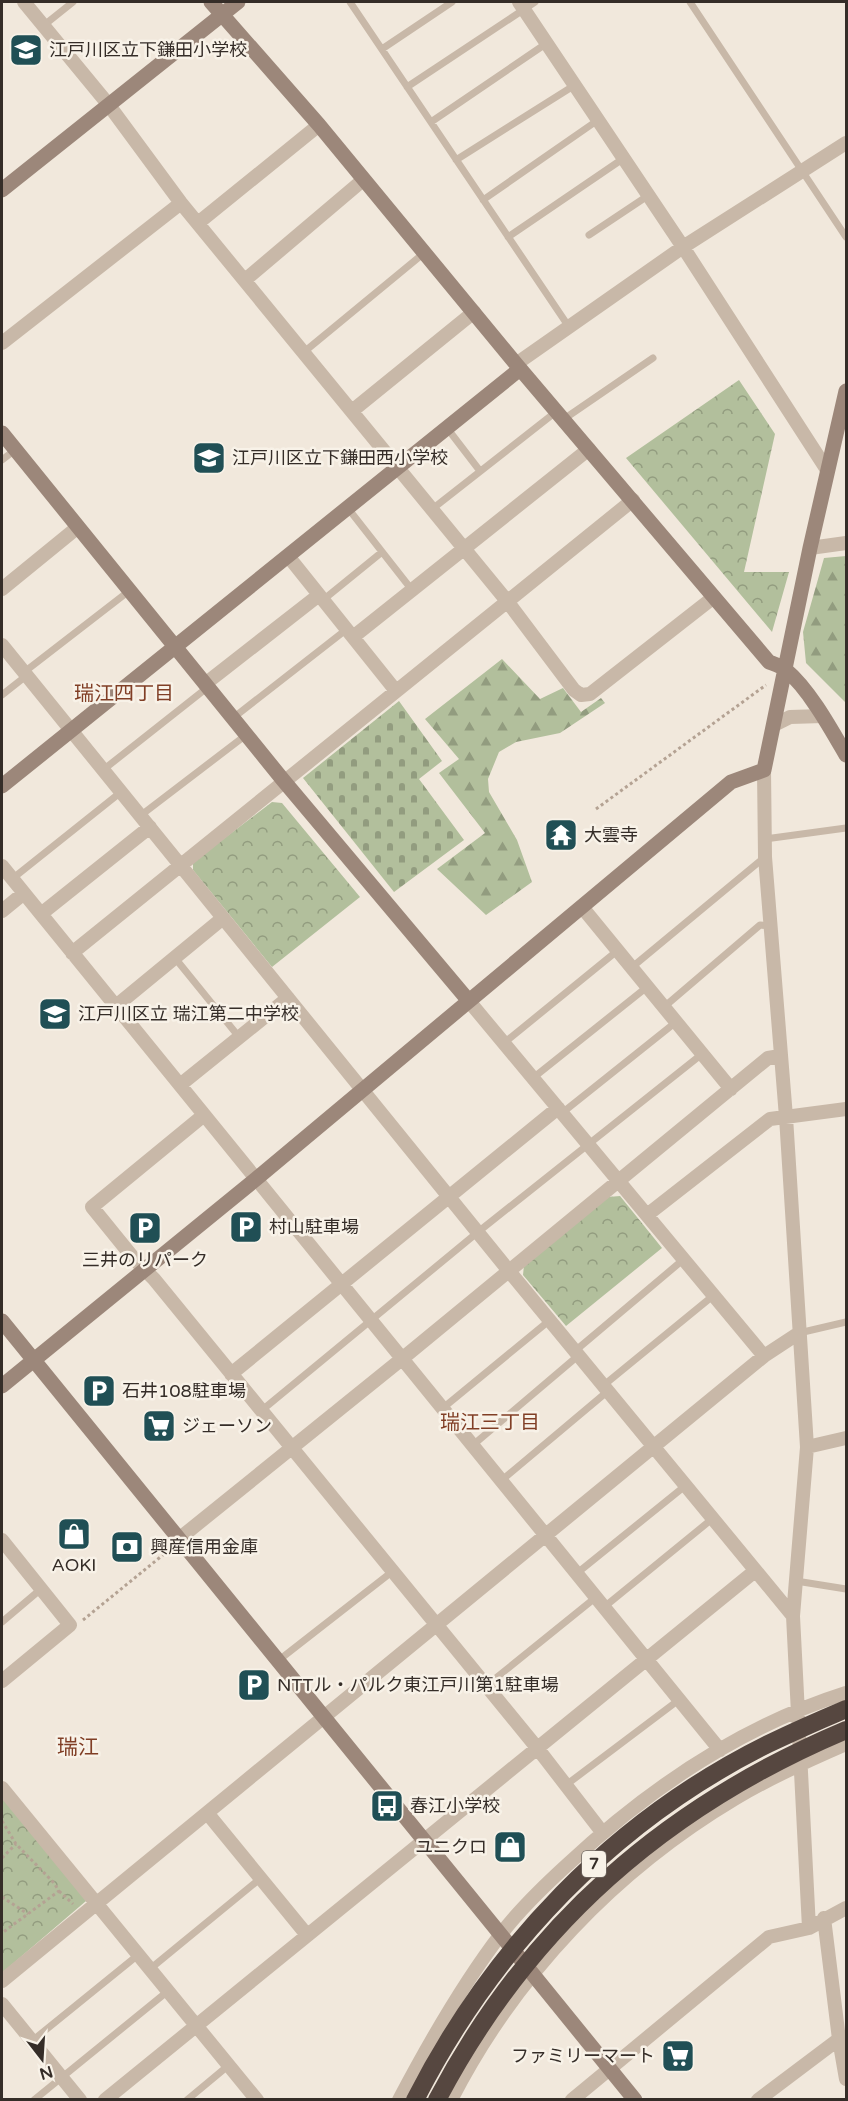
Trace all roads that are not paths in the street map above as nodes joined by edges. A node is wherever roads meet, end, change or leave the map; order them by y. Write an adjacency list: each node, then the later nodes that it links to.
1 (24, 2): 9 (street)
2 (73, 2): 9 (lane)
3 (238, 2): 8 (street)
4 (350, 2): 11 (lane)
5 (452, 2): 11 (lane)
6 (690, 2): 21 (lane)
7 (526, 4): 10 (street); 13 (lane)
8 (216, 7): 14 (street); 17 (street)
9 (43, 26): 14 (street)
10 (547, 43): 12 (street); 16 (lane)
11 (382, 49): 13 (lane)
12 (575, 85): 15 (street); 20 (lane)
13 (407, 87): 16 (lane)
14 (108, 104): 23 (street); 26 (street)
15 (598, 120): 19 (street); 25 (lane)
16 (431, 122): 20 (lane)
17 (319, 125): 22 (street); 27 (street)
18 (846, 142): 21 (street)
19 (624, 158): 24 (street); 29 (lane)
20 (456, 160): 25 (lane)
21 (802, 170): 30 (lane); 31 (street)
22 (363, 180): 32 (street); 33 (street)
23 (2, 190)
24 (649, 195): 28 (lane); 31 (street)
25 (483, 200): 29 (lane)
26 (181, 203): 27 (street); 36 (street)
27 (198, 223): 33 (street)
28 (589, 235)
29 (508, 237): 35 (lane)
30 (846, 237)
31 (683, 247): 35 (street); 49 (street)
32 (424, 253): 34 (street); 37 (lane)
33 (245, 280): 37 (street)
34 (474, 312): 39 (street); 41 (street)
35 (569, 327): 39 (street)
36 (2, 343)
37 (304, 352): 41 (street)
38 (653, 358): 42 (lane)
39 (518, 366): 42 (street); 43 (street)
40 (846, 394): 49 (street)
41 (352, 411): 48 (street)
42 (560, 415): 45 (street); 50 (lane)
43 (447, 427): 48 (street); 50 (lane)
44 (2, 434): 46 (street)
45 (590, 449): 51 (street); 57 (street)
46 (15, 450): 47 (lane); 54 (street)
47 (2, 460)
48 (397, 467): 52 (street); 53 (street)
49 (827, 470): 56 (street)
50 (480, 471): 53 (lane)
51 (633, 500): 64 (street); 65 (street)
52 (347, 507): 58 (lane); 59 (street)
53 (432, 510): 57 (street)
54 (78, 527): 60 (street); 62 (street)
55 (846, 543): 56 (street)
56 (810, 548): 69 (street)
57 (464, 549): 61 (street); 65 (street)
58 (382, 552): 61 (lane); 63 (lane)
59 (288, 556): 63 (street); 68 (street)
60 (2, 589)
61 (412, 590): 66 (street)
62 (129, 591): 68 (street); 70 (lane)
63 (321, 597): 66 (street); 71 (street)
64 (714, 597): 65 (street); 69 (street)
65 (507, 601): 72 (street)
66 (350, 633): 72 (street); 75 (lane)
67 (2, 645): 70 (street)
68 (175, 647): 71 (street); 77 (street)
69 (785, 669): 74 (street); 76 (street)
70 (25, 674): 73 (lane); 77 (street)
71 (206, 686): 75 (street); 80 (lane)
72 (396, 691): 82 (street)
73 (2, 695)
74 (823, 716): 76 (street); 79 (street)
75 (233, 718): 78 (street)
76 (774, 725): 81 (street)
77 (71, 730): 80 (street); 83 (street)
78 (246, 735): 82 (street); 85 (lane)
79 (846, 755)
80 (103, 770): 84 (street)
81 (764, 770): 88 (street); 94 (street)
82 (284, 780): 90 (street); 105 (street)
83 (2, 786)
84 (121, 792): 85 (street); 92 (lane)
85 (140, 816): 86 (street)
86 (150, 827): 90 (street); 96 (street)
87 (846, 828): 88 (lane)
88 (765, 839): 89 (street)
89 (765, 856): 98 (street); 102 (lane)
90 (180, 865): 97 (street); 100 (street)
91 (2, 866): 92 (street)
92 (12, 879): 93 (street)
93 (24, 893): 95 (street); 96 (street)
94 (582, 907): 99 (street); 105 (street)
95 (2, 911)
96 (41, 915): 100 (street)
97 (223, 918): 101 (street); 104 (street)
98 (771, 926): 107 (lane); 112 (street)
99 (617, 951): 102 (street); 110 (lane)
100 (72, 952): 106 (street)
101 (175, 958): 106 (street); 109 (lane)
102 (631, 968): 103 (street)
103 (647, 987): 107 (street); 113 (lane)
104 (288, 998): 109 (street); 115 (street)
105 (468, 1000): 110 (street); 115 (street)
106 (116, 1006): 114 (street)
107 (664, 1007): 108 (street)
108 (676, 1022): 111 (street); 118 (lane)
109 (239, 1037): 114 (street)
110 (504, 1043): 113 (street)
111 (702, 1054): 116 (street); 121 (lane)
112 (780, 1056): 116 (street); 120 (street)
113 (533, 1078): 118 (street)
114 (180, 1085): 119 (street)
115 (363, 1089): 122 (street); 124 (street)
116 (731, 1089): 123 (street)
117 (846, 1109): 120 (street)
118 (560, 1110): 121 (street); 124 (street)
119 (204, 1114): 122 (street); 128 (street)
120 (786, 1117): 125 (street); 136 (street)
121 (589, 1145): 123 (street); 126 (lane)
122 (256, 1179): 128 (street); 130 (street)
123 (619, 1181): 125 (street); 129 (street)
124 (450, 1197): 126 (street); 130 (street)
125 (647, 1215): 127 (street)
126 (478, 1232): 129 (street); 132 (lane)
127 (684, 1259): 131 (street); 137 (lane)
128 (145, 1270): 140 (street); 141 (street)
129 (509, 1271): 133 (street); 139 (street)
130 (343, 1285): 132 (street); 141 (street)
131 (714, 1295): 138 (street); 143 (lane)
132 (371, 1320): 139 (street); 145 (lane)
133 (549, 1320): 137 (street); 144 (lane)
134 (2, 1321): 140 (street)
135 (846, 1322): 136 (lane)
136 (799, 1333): 138 (street); 149 (street)
137 (577, 1353): 143 (street); 147 (lane)
138 (764, 1356): 148 (street)
139 (403, 1358): 144 (street); 150 (street)
140 (33, 1360): 142 (street); 155 (street)
141 (231, 1374): 145 (street)
142 (2, 1386)
143 (606, 1388): 148 (street); 151 (lane)
144 (443, 1408): 147 (street)
145 (261, 1411): 150 (street)
146 (846, 1438): 149 (street)
147 (473, 1445): 151 (street)
148 (654, 1446): 152 (street); 154 (street)
149 (807, 1447): 160 (street)
150 (291, 1448): 155 (street); 158 (street)
151 (502, 1480): 154 (street)
152 (685, 1485): 153 (street); 159 (lane)
153 (712, 1519): 157 (street); 163 (lane)
154 (544, 1535): 159 (street); 166 (street)
155 (180, 1538): 167 (street)
156 (2, 1541): 161 (street)
157 (755, 1571): 164 (street); 168 (street)
158 (393, 1572): 166 (street); 167 (lane)
159 (576, 1574): 163 (street)
160 (795, 1581): 162 (lane); 164 (street)
161 (40, 1589): 165 (lane); 169 (street)
162 (846, 1589)
163 (599, 1603): 168 (street); 170 (lane)
164 (792, 1616): 174 (street)
165 (2, 1622)
166 (435, 1624): 170 (street); 175 (street)
167 (279, 1660): 175 (street)
168 (647, 1660): 172 (street); 178 (street)
169 (2, 1681)
170 (486, 1686): 178 (street)
171 (846, 1693): 174 (street)
172 (680, 1699): 179 (street); 181 (lane)
173 (846, 1709): 212 (highway, 7, bridge)
174 (797, 1711): 179 (street); 180 (street)
175 (324, 1717): 183 (street); 185 (street)
176 (846, 1730): 213 (highway, 7, bridge)
177 (846, 1744): 180 (street)
178 (538, 1749): 181 (street); 185 (street)
179 (720, 1750): 184 (street)
180 (801, 1764): 190 (street); 195 (street)
181 (566, 1785): 184 (street)
182 (2, 1788): 187 (street)
183 (208, 1814): 186 (street); 187 (street)
184 (603, 1832): 191 (street)
185 (425, 1840): 191 (street); 192 (street)
186 (261, 1878): 192 (street); 194 (lane)
187 (97, 1904): 193 (street); 196 (street)
188 (846, 1908): 189 (street)
189 (824, 1918): 190 (street); 200 (street)
190 (809, 1928): 203 (street)
191 (501, 1934): 195 (street); 211 (street)
192 (307, 1935): 199 (street)
193 (138, 1954): 194 (street); 201 (lane)
194 (150, 1969): 197 (street)
195 (533, 1973): 203 (street); 214 (street)
196 (2, 1981)
197 (168, 1991): 199 (street); 204 (lane)
198 (2, 2004): 201 (street)
199 (196, 2025): 202 (street); 208 (street)
200 (839, 2038): 205 (street); 217 (street)
201 (32, 2041): 204 (street)
202 (229, 2065): 209 (lane); 210 (street)
203 (610, 2069): 215 (street); 216 (street)
204 (62, 2077): 206 (lane); 207 (street)
205 (846, 2079)
206 (34, 2100)
207 (80, 2100)
208 (105, 2100)
209 (187, 2100)
210 (257, 2100)
211 (399, 2100)
212 (415, 2100)
213 (437, 2100)
214 (451, 2100)
215 (572, 2100)
216 (635, 2100)
217 (758, 2100)

